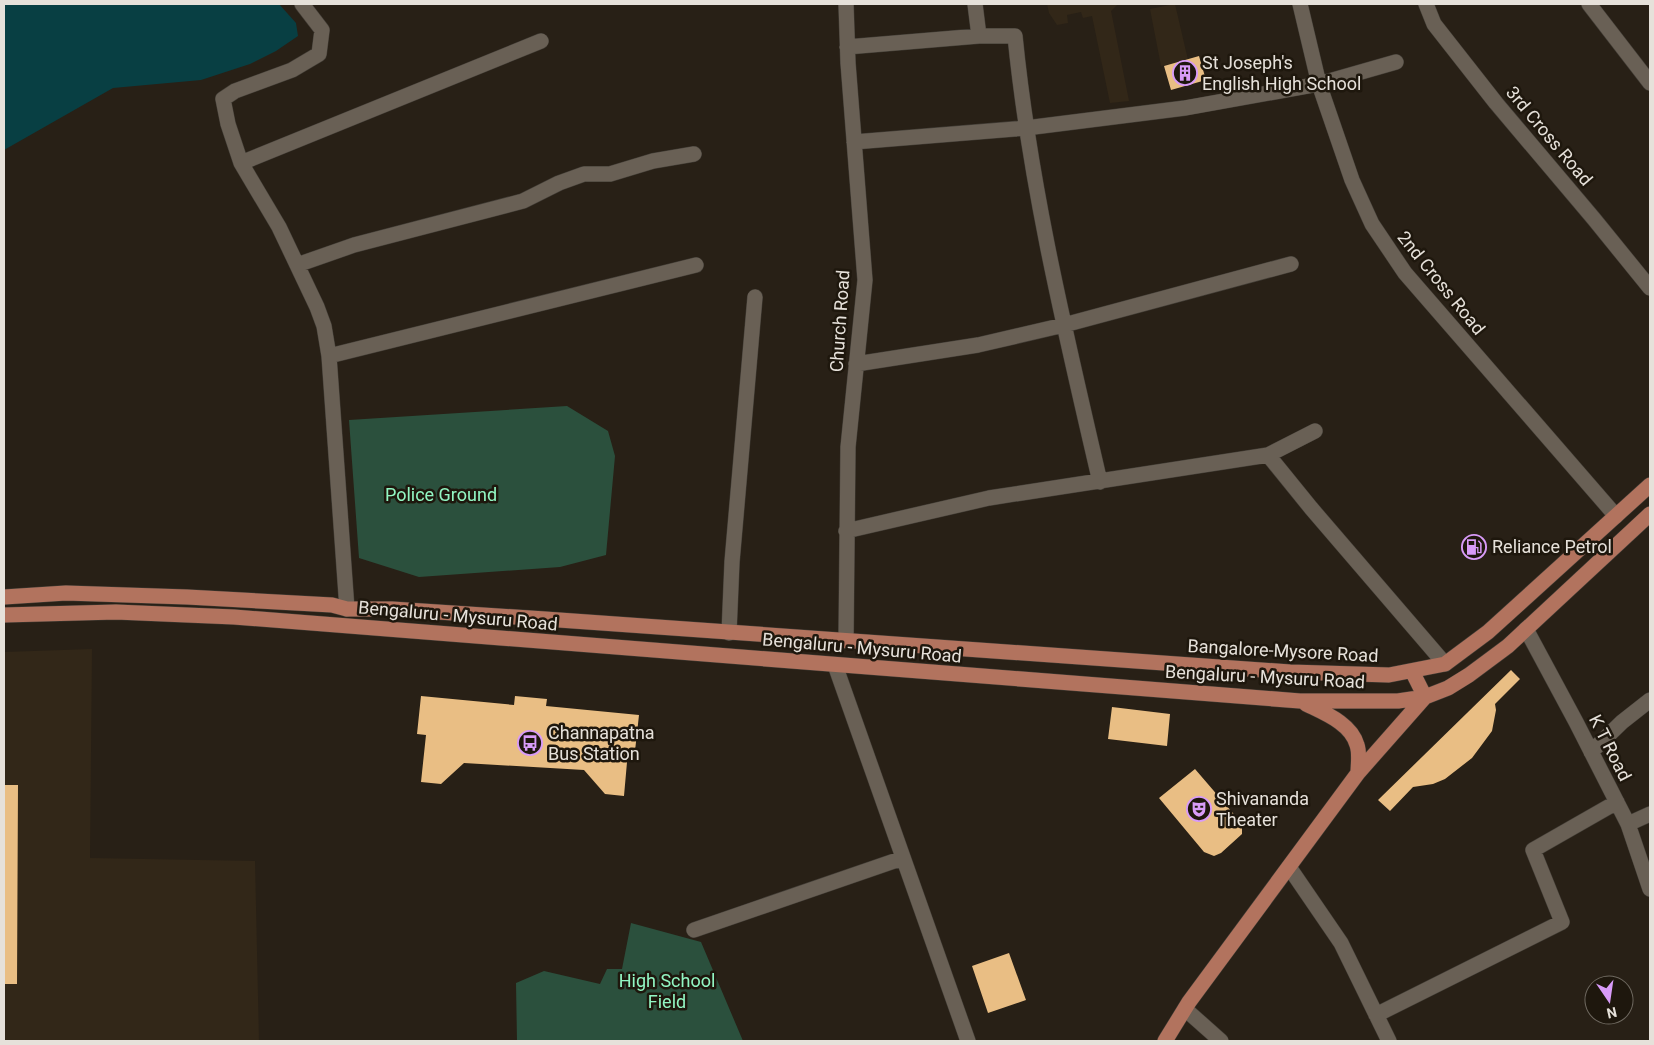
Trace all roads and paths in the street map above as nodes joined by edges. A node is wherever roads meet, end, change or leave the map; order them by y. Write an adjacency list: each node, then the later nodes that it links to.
1 (302, 4): 16 (street)
2 (846, 4): 9 (street, Church Road)
3 (975, 4): 7 (street)
4 (1300, 4): 12 (street, 2nd Cross Road)
5 (1426, 4): 20 (street, 3rd Cross Road)
6 (1589, 4): 11 (street)
7 (979, 36): 9 (street); 13 (street)
8 (541, 42): 16 (street)
9 (847, 47): 14 (street, Church Road)
10 (1396, 62): 12 (street)
11 (1650, 83)
12 (1319, 84): 13 (street); 30 (street, 2nd Cross Road)
13 (1026, 128): 14 (street); 22 (street)
14 (854, 142): 24 (street, Church Road)
15 (694, 154): 17 (street)
16 (241, 163): 17 (street)
17 (297, 264): 23 (street)
18 (1291, 264): 22 (street)
19 (696, 265): 23 (street)
20 (1650, 288)
21 (755, 297): 39 (street)
22 (1064, 325): 24 (street); 27 (street)
23 (328, 356): 33 (street)
24 (856, 364): 31 (street, Church Road)
25 (1315, 430): 26 (street)
26 (1268, 455): 27 (street); 42 (street)
27 (1100, 482): 31 (street)
28 (1650, 485): 30 (main road, Bangalore-Mysore Road)
29 (1650, 514): 37 (main road, Bengaluru - Mysuru Road)
30 (1616, 516): 42 (main road, Bangalore-Mysore Road)
31 (846, 531): 40 (street, Church Road)
32 (4, 596): 33 (main road, Bengaluru - Mysuru Road)
33 (347, 609): 34 (main road, Bengaluru - Mysuru Road)
34 (392, 609): 36 (main road, Bengaluru - Mysuru Road); 38 (main road)
35 (4, 615): 38 (main road, Bengaluru - Mysuru Road)
36 (667, 628): 39 (main road, Bengaluru - Mysuru Road); 41 (main road)
37 (1526, 629): 45 (main road, Bengaluru - Mysuru Road); 49 (street, K T Road)
38 (391, 630): 41 (main road, Bengaluru - Mysuru Road)
39 (729, 633): 40 (main road, Bengaluru - Mysuru Road)
40 (846, 641): 44 (main road, Bangalore-Mysore Road)
41 (666, 651): 43 (main road, Bengaluru - Mysuru Road)
42 (1446, 664): 44 (main road, Bangalore-Mysore Road); 45 (main road)
43 (835, 665): 48 (main road, Bengaluru - Mysuru Road); 54 (street)
44 (1412, 671): 46 (main road)
45 (1448, 688): 46 (main road, Bengaluru - Mysuru Road)
46 (1425, 697): 48 (main road, Bengaluru - Mysuru Road); 50 (main road)
47 (1650, 700): 49 (street)
48 (1300, 701): 50 (main road)
49 (1591, 752): 51 (street, K T Road)
50 (1358, 773): 55 (main road)
51 (1617, 802): 53 (street, K T Road); 59 (street)
52 (1650, 814): 53 (street)
53 (1628, 824): 56 (street, K T Road)
54 (904, 858): 57 (street); 60 (street)
55 (1289, 867): 58 (main road); 59 (street)
56 (1650, 889)
57 (694, 930)
58 (1184, 1009): 61 (main road); 62 (street)
59 (1376, 1015): 63 (street)
60 (968, 1041)
61 (1165, 1041)
62 (1221, 1041)
63 (1389, 1041)

